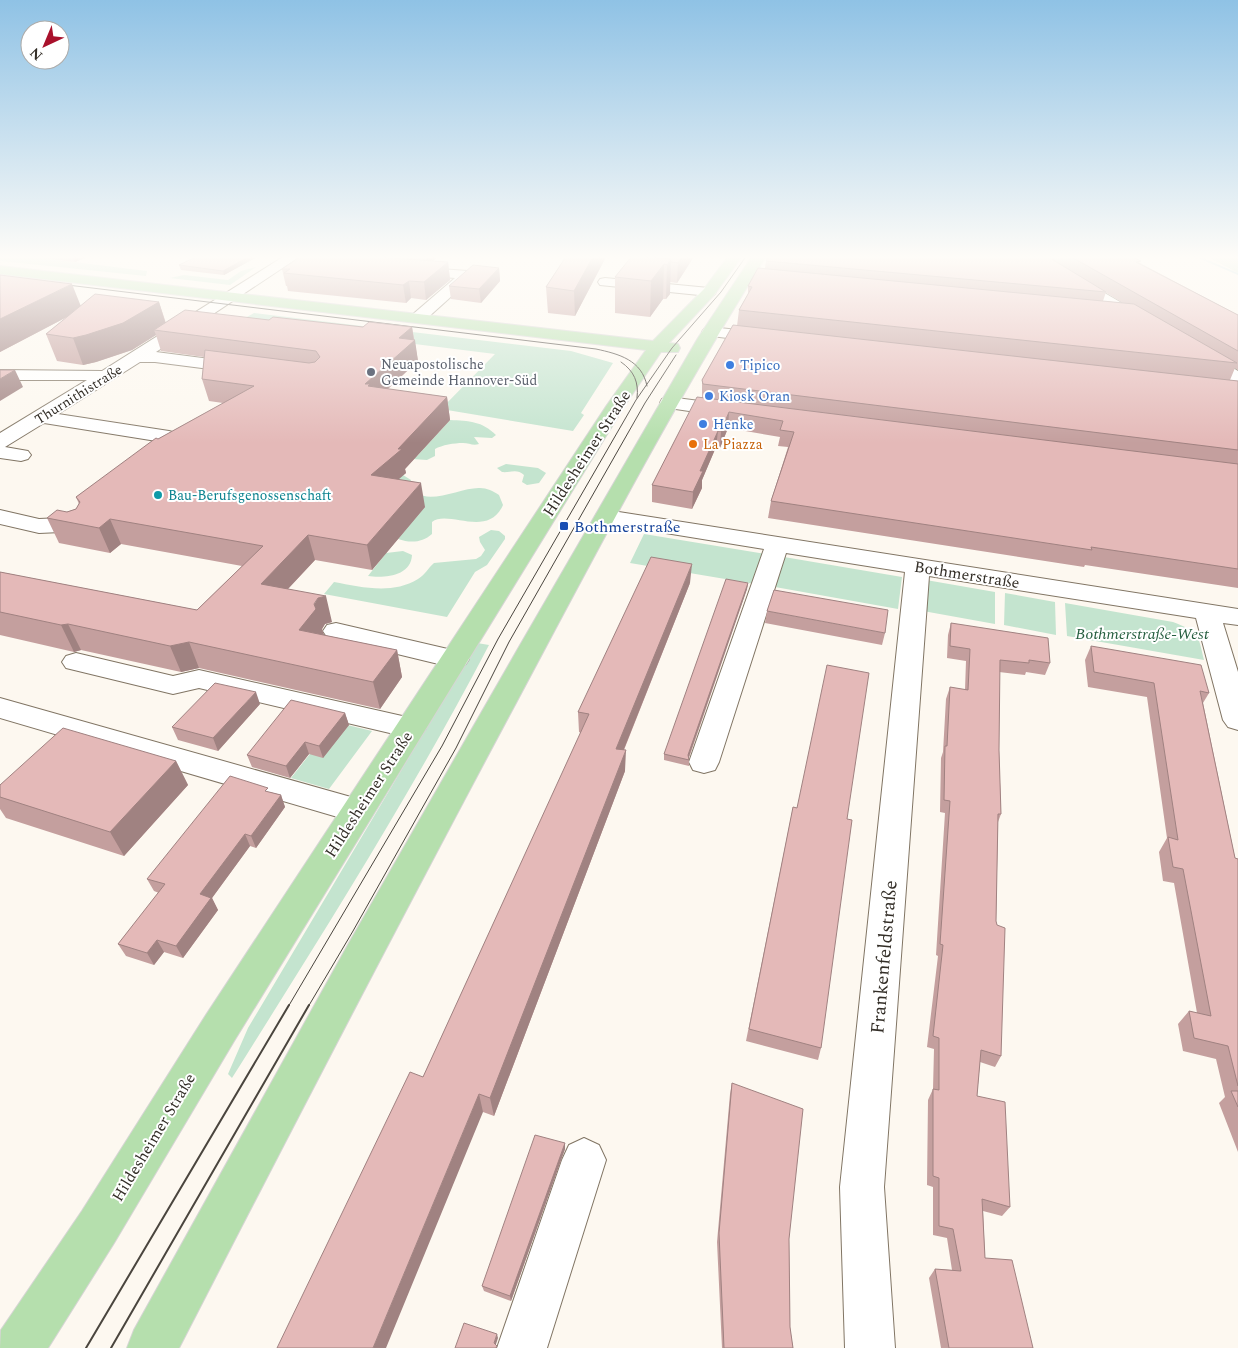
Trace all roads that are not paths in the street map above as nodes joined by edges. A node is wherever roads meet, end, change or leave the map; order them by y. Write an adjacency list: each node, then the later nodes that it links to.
1 (199, 318): 12 (street, Thurnithistraße)
2 (418, 318): 9 (main road)
3 (684, 318): 9 (main road, Hildesheimer Straße)
4 (721, 318): 7 (main road)
5 (1137, 318): 6 (street)
6 (1155, 330)
7 (710, 332): 8 (street); 11 (main road)
8 (779, 340)
9 (657, 346): 11 (main road); 33 (main road, Hildesheimer Straße)
10 (1184, 346): 17 (street)
11 (700, 351): 18 (main road)
12 (135, 358): 13 (street); 14 (street); 16 (street, Thurnithistraße)
13 (199, 370)
14 (258, 371)
15 (0, 375): 16 (street)
16 (105, 377): 20 (street, Thurnithistraße)
17 (1235, 387)
18 (669, 403): 19 (street); 26 (main road)
19 (746, 413)
20 (41, 417): 21 (street); 22 (street, Thurnithistraße)
21 (169, 437)
22 (0, 442)
23 (0, 452): 24 (street)
24 (21, 455)
25 (0, 517): 27 (street)
26 (606, 517): 28 (street, Bothmerstraße); 42 (main road)
27 (78, 528)
28 (777, 544): 29 (street, Bothmerstraße); 38 (street)
29 (918, 566): 30 (street, Bothmerstraße); 44 (street, Frankenfeldstraße)
30 (1207, 612): 31 (street, Bothmerstraße); 36 (street)
31 (1238, 617)
32 (336, 631): 33 (street)
33 (455, 659): 37 (main road, Hildesheimer Straße)
34 (76, 662): 37 (street)
35 (0, 708): 39 (street)
36 (1238, 720)
37 (411, 728): 39 (main road, Hildesheimer Straße)
38 (704, 762)
39 (358, 810): 41 (main road, Hildesheimer Straße)
40 (584, 1160): 43 (street)
41 (19, 1348)
42 (152, 1348)
43 (522, 1348)
44 (870, 1348)

